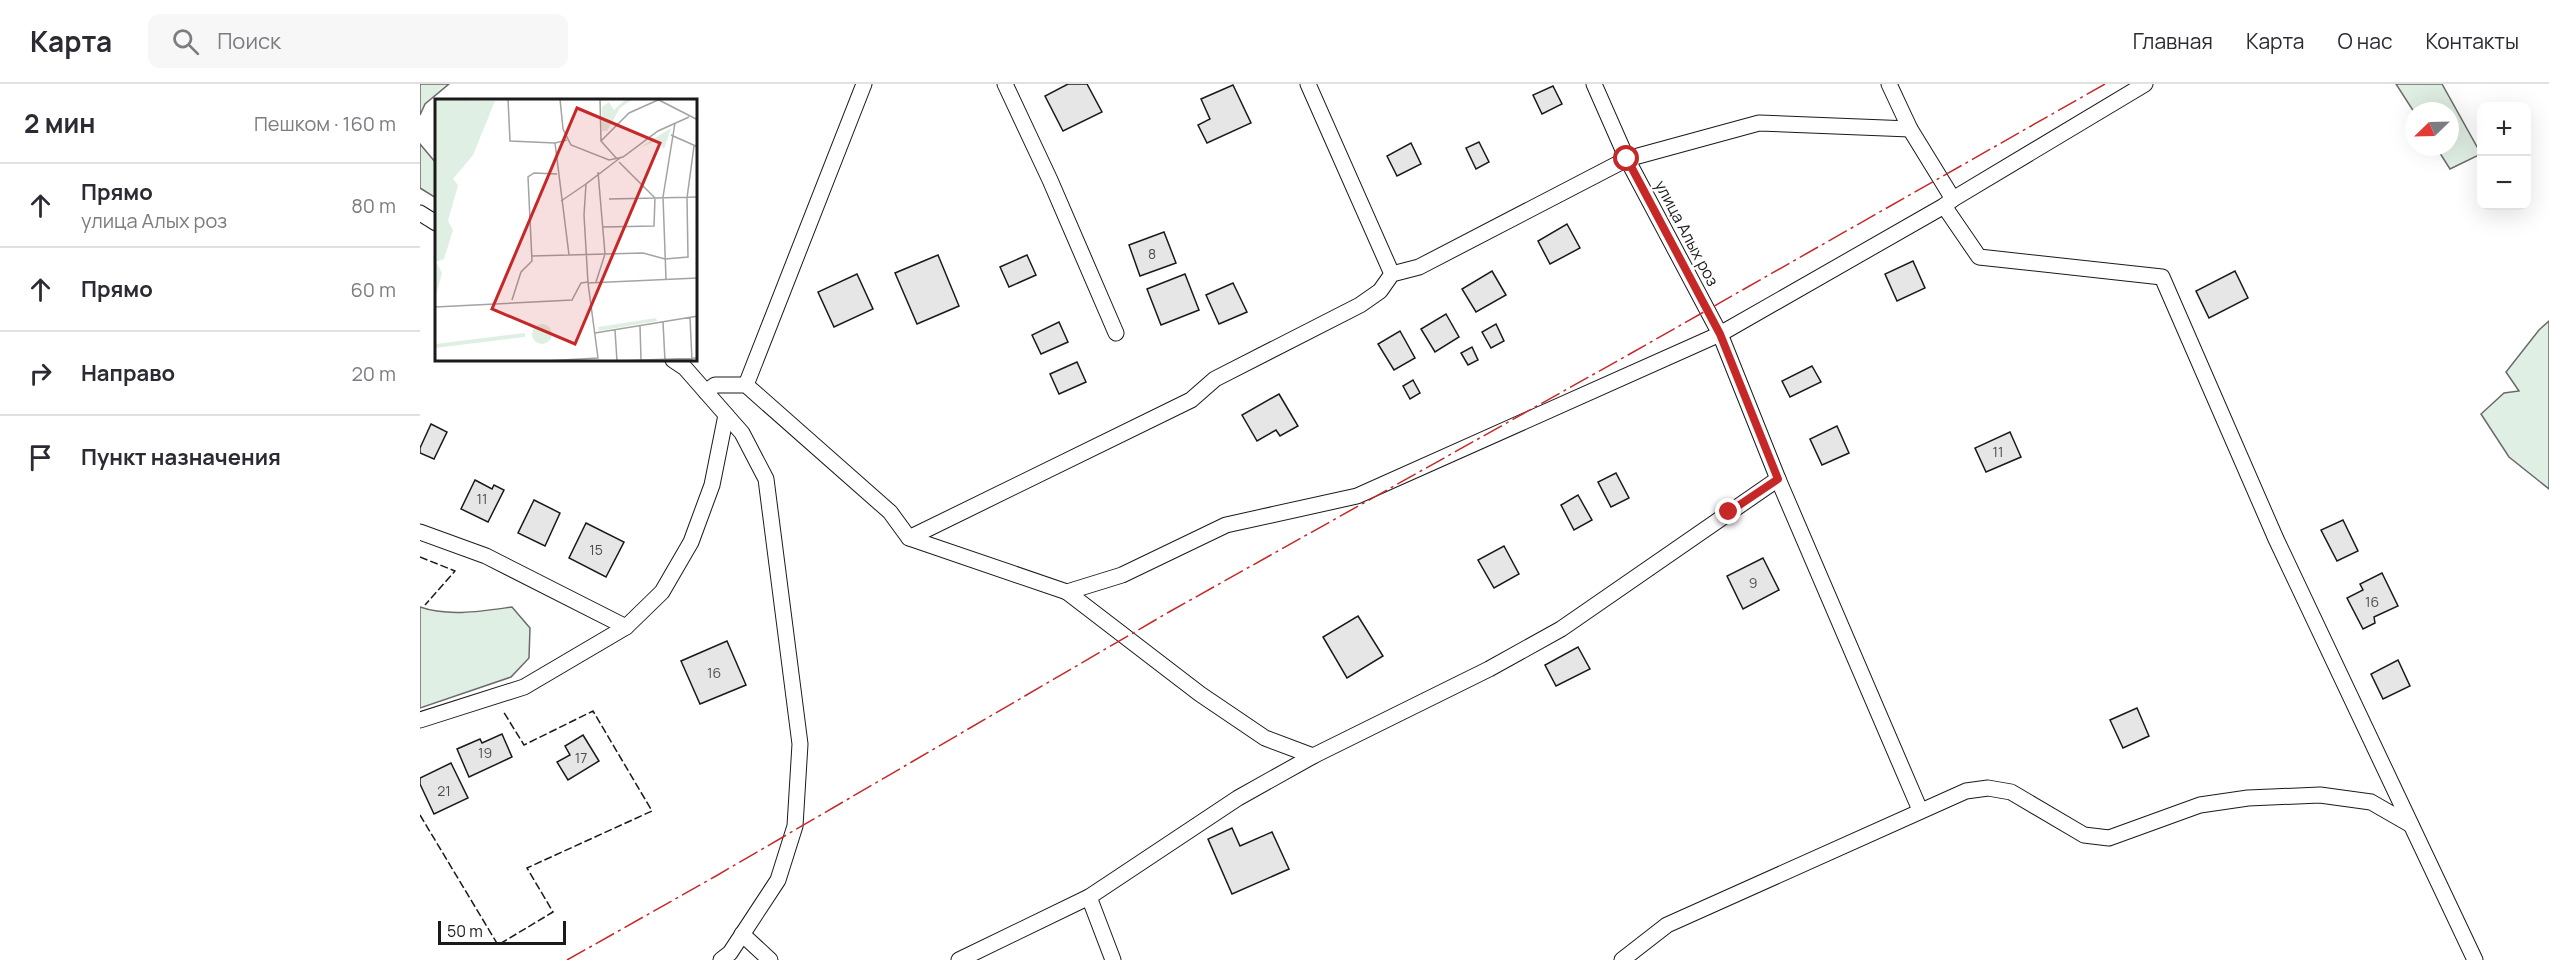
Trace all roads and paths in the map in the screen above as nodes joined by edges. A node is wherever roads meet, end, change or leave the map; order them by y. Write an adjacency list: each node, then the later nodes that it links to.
1 (864, 84): 16 (street)
2 (1005, 84): 13 (street)
3 (1308, 84): 12 (street)
4 (1594, 84): 8 (street, улица Алых роз)
5 (1888, 84): 7 (street)
6 (2145, 84): 9 (street)
7 (1910, 129): 8 (street); 9 (street)
8 (1627, 159): 12 (street); 14 (street, улица Алых роз)
9 (1949, 202): 14 (street); 27 (street)
10 (420, 213): 11 (street)
11 (435, 222)
12 (1392, 274): 21 (street)
13 (1116, 333)
14 (1720, 334): 19 (street, улица Алых роз); 22 (street)
15 (676, 362): 17 (street)
16 (746, 385): 17 (street); 21 (street)
17 (706, 392): 18 (street)
18 (726, 415): 23 (street); 29 (street)
19 (1778, 479): 25 (street); 26 (street, улица Алых роз)
20 (420, 532): 23 (street)
21 (909, 538): 22 (street)
22 (1067, 592): 25 (street)
23 (626, 627): 24 (street)
24 (420, 720)
25 (1313, 756): 28 (street)
26 (1920, 810): 27 (street); 34 (street)
27 (2411, 825): 35 (street)
28 (1089, 897): 32 (street); 33 (street)
29 (742, 934): 30 (street); 31 (street)
30 (722, 960)
31 (770, 960)
32 (958, 960)
33 (1113, 960)
34 (1622, 960)
35 (2475, 960)

